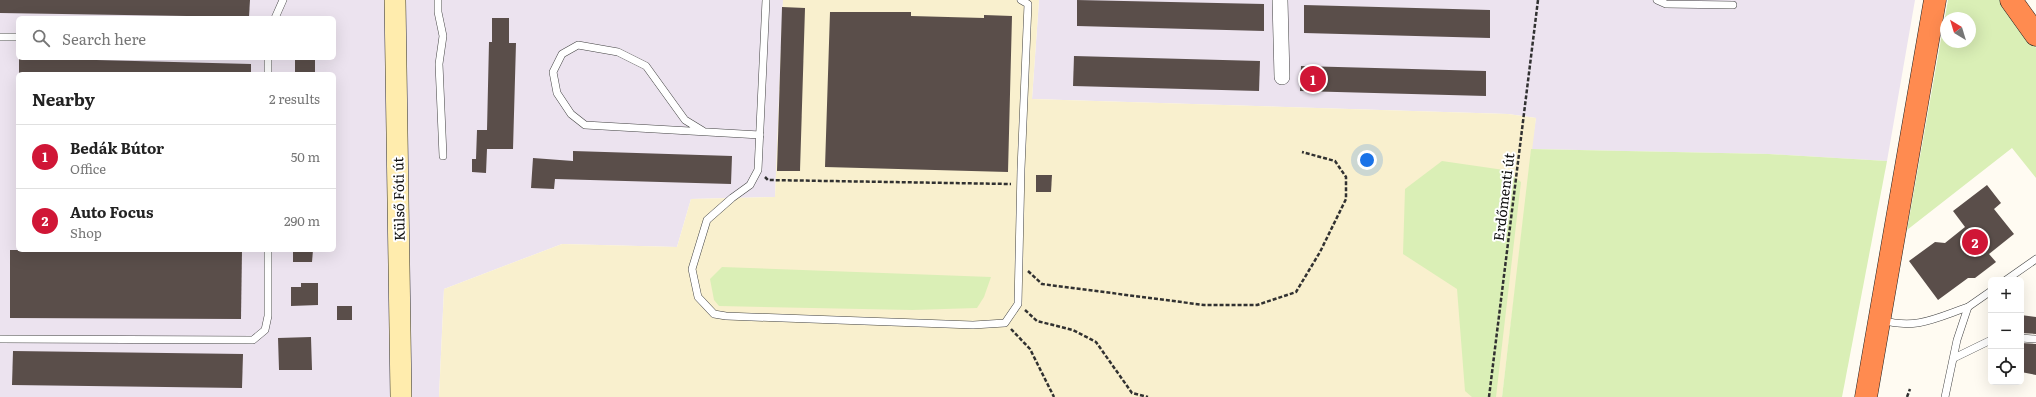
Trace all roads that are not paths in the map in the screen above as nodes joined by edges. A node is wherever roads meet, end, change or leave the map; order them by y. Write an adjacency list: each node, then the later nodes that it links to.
1 (283, 0): 11 (lane)
2 (395, 0): 33 (main road, Külső Fóti út)
3 (438, 0): 20 (lane)
4 (766, 0): 19 (lane)
5 (1021, 0): 19 (lane)
6 (1280, 0): 17 (street)
7 (1658, 0): 10 (lane)
8 (1935, 0): 26 (highway)
9 (2010, 0): 12 (highway)
10 (1733, 5)
11 (276, 16)
12 (2036, 35)
13 (16, 37): 14 (lane)
14 (0, 38)
15 (268, 60): 16 (lane)
16 (268, 72)
17 (1282, 77)
18 (703, 130): 18 (lane); 19 (lane)
19 (760, 135)
20 (443, 156)
21 (268, 252): 29 (lane)
22 (2036, 259): 23 (lane)
23 (2010, 277)
24 (1988, 293): 25 (lane)
25 (1968, 307): 26 (lane); 32 (lane)
26 (1879, 319): 34 (highway)
27 (2036, 330): 30 (lane)
28 (2024, 338): 30 (lane)
29 (0, 339)
30 (2036, 340)
31 (1988, 341): 32 (lane)
32 (1954, 358): 35 (lane)
33 (401, 397)
34 (1866, 397)
35 (1945, 397)

